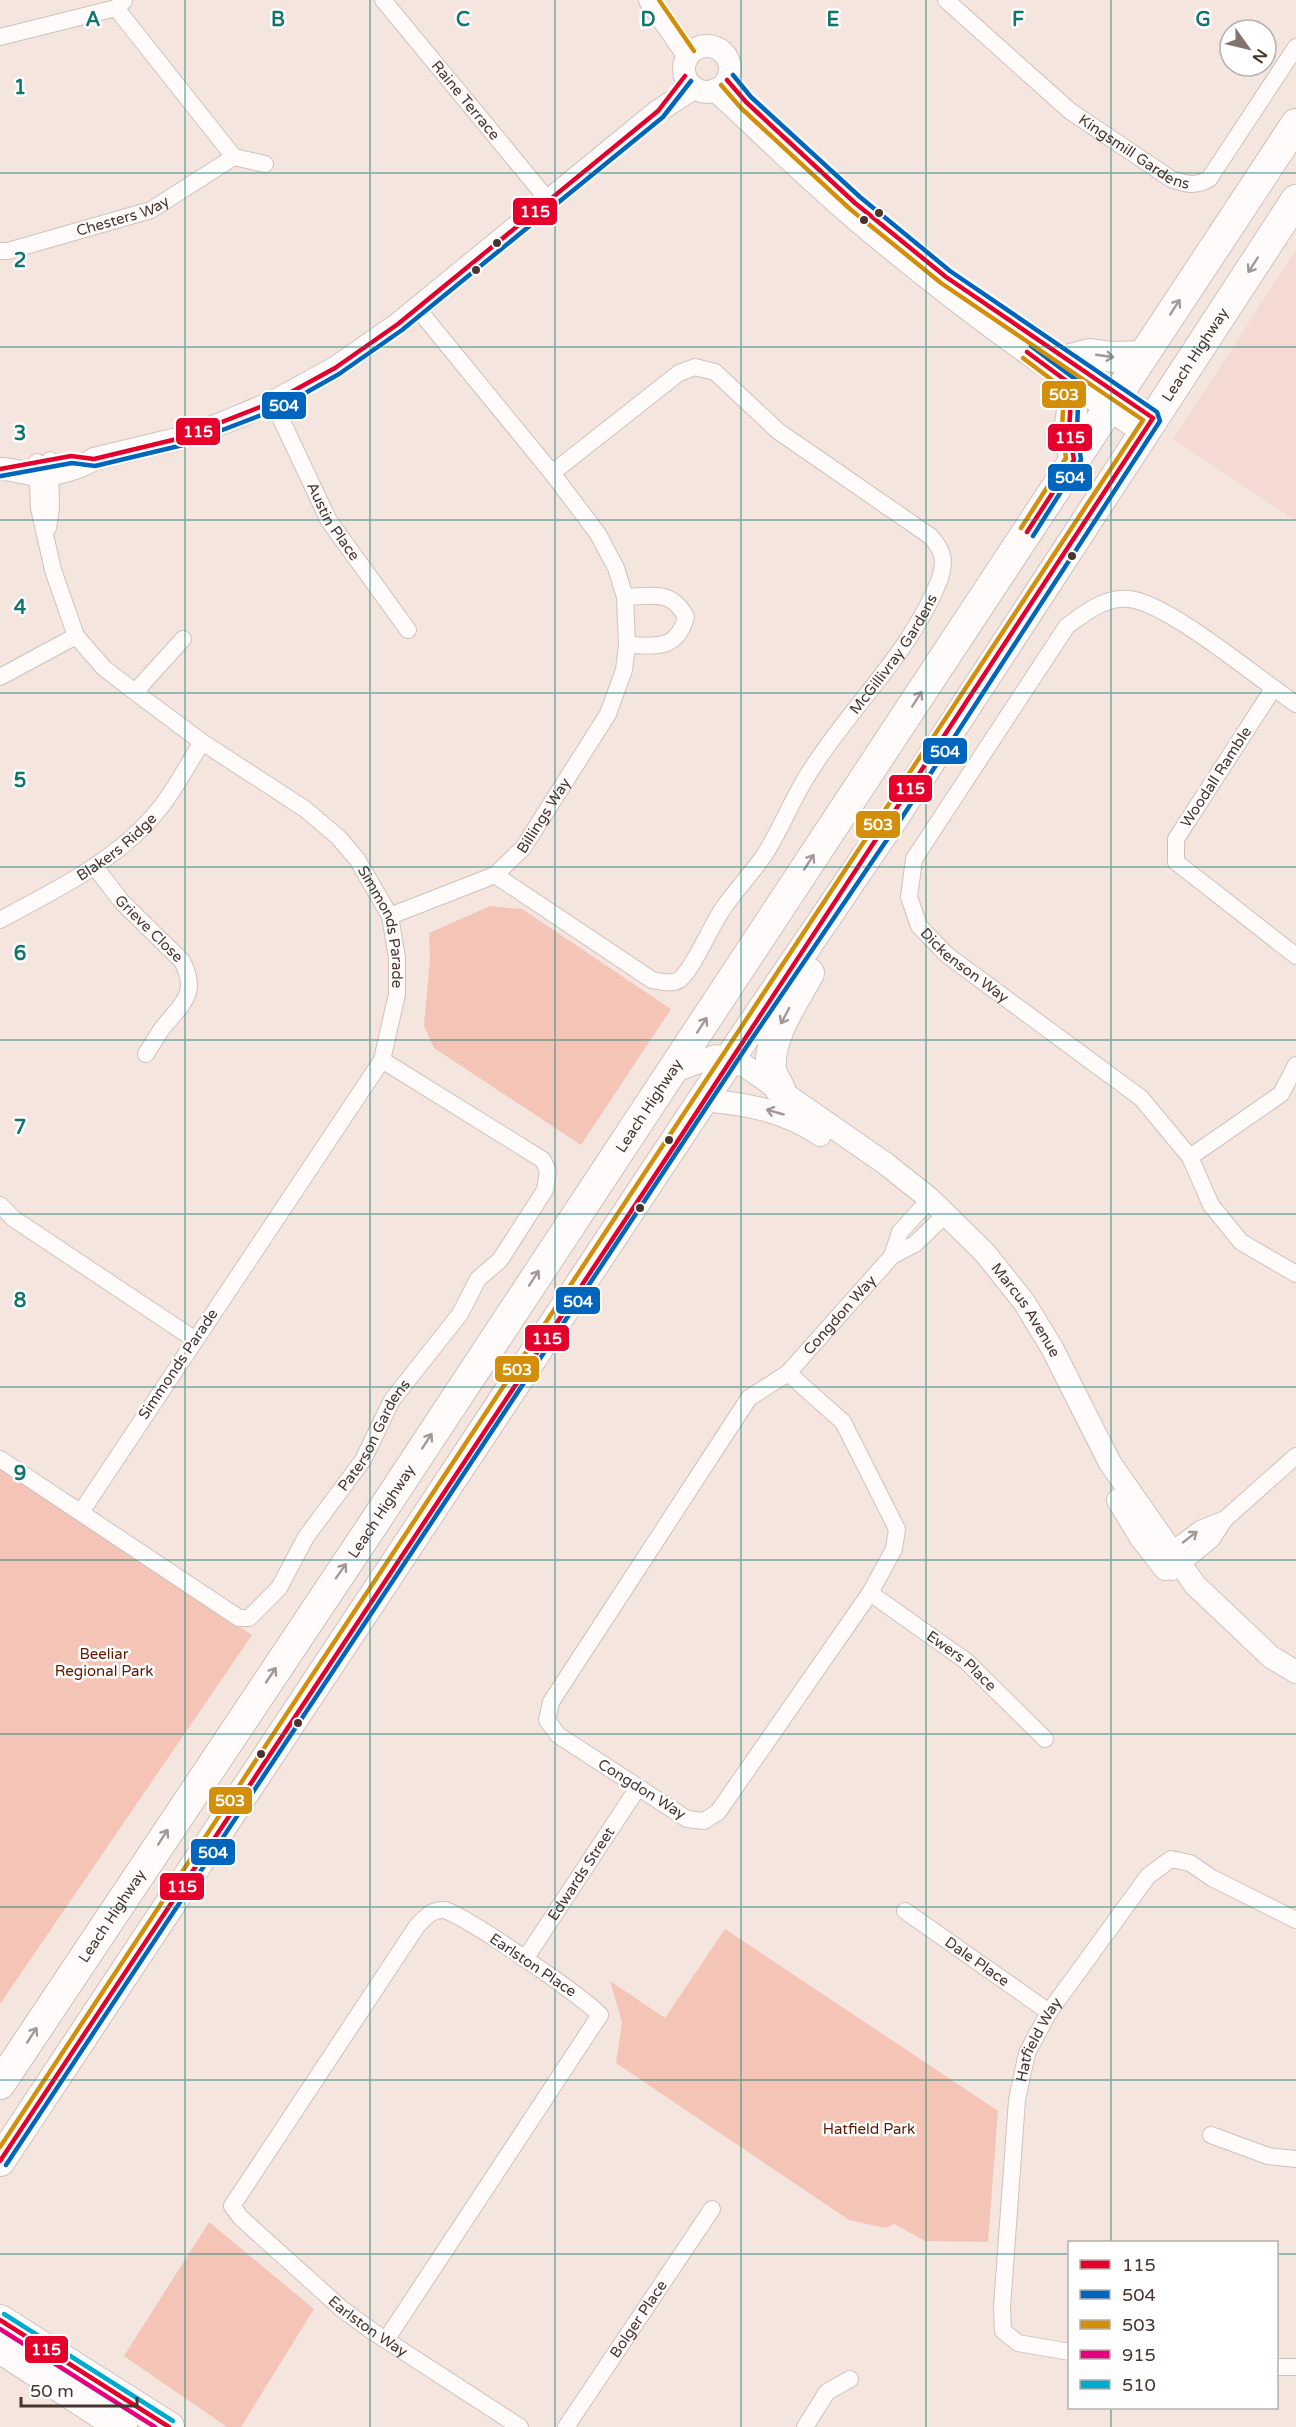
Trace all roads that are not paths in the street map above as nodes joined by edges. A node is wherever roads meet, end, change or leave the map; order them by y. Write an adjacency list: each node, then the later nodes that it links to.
1 (383, 0): 12 (street, Raine Terrace)
2 (650, 0): 8 (street)
3 (665, 0): 8 (street)
4 (946, 0): 7 (street, Kingsmill Gardens)
5 (120, 4): 6 (street); 10 (street)
6 (0, 38)
7 (1296, 47)
8 (702, 73): 12 (street); 17 (street)
9 (1296, 124): 16 (highway, Leach Highway, one-way to 9)
10 (234, 157): 11 (street); 14 (street, Chesters Way)
11 (265, 164)
12 (548, 200): 15 (street)
13 (1296, 200): 20 (highway, Leach Highway, one-way to 20)
14 (0, 251)
15 (417, 308): 18 (street); 23 (street, Billings Way)
16 (1143, 356): 17 (highway, one-way to 16); 19 (highway, Leach Highway)
17 (1070, 372): 19 (street); 21 (highway)
18 (273, 402): 22 (street); 25 (street, Austin Place)
19 (1113, 402): 20 (street); 21 (highway, Leach Highway)
20 (1148, 425): 34 (highway, Leach Highway)
21 (1074, 460): 44 (highway, Leach Highway, one-way to 21)
22 (32, 468): 26 (street, Simmonds Parade)
23 (552, 473): 24 (street, Billings Way); 36 (street, McGillivray Gardens)
24 (624, 597): 28 (street, Billings Way); 28 (street)
25 (408, 630)
26 (76, 636): 29 (street); 31 (street, Simmonds Parade)
27 (183, 639): 31 (street)
28 (627, 645): 36 (street, Billings Way)
29 (0, 677)
30 (1273, 689): 32 (street, Dickenson Way); 39 (street, Woodall Ramble); 47 (street, Dickenson Way)
31 (135, 692): 33 (street, Simmonds Parade)
32 (1296, 704)
33 (202, 742): 35 (street, Blakers Ridge); 37 (street, Simmonds Parade)
34 (893, 818): 41 (highway, Leach Highway); 45 (highway, one-way to 45)
35 (95, 867): 38 (street, Blakers Ridge); 40 (street, Grieve Close)
36 (495, 875): 37 (street, Billings Way)
37 (390, 916): 42 (street, Simmonds Parade)
38 (0, 920)
39 (1296, 956)
40 (146, 1054)
41 (730, 1059): 44 (street); 45 (street, Marcus Avenue); 46 (highway, Leach Highway)
42 (382, 1060): 51 (street, Simmonds Parade); 56 (street, Paterson Gardens)
43 (1296, 1065): 47 (street)
44 (669, 1073): 57 (highway, Leach Highway, one-way to 44)
45 (780, 1089): 49 (street, Marcus Avenue)
46 (703, 1100): 49 (street, Marcus Avenue, one-way to 46); 53 (highway, Leach Highway)
47 (1190, 1157): 50 (street, Dickenson Way)
48 (0, 1205): 51 (street)
49 (933, 1212): 52 (street, Congdon Way); 58 (street, Marcus Avenue)
50 (1296, 1274)
51 (194, 1339): 56 (street, Simmonds Parade)
52 (788, 1373): 59 (street, Congdon Way); 65 (street, Congdon Way)
53 (503, 1403): 57 (highway); 61 (highway, Leach Highway)
54 (1296, 1456): 58 (street)
55 (0, 1459): 56 (street, Paterson Gardens)
56 (81, 1512)
57 (372, 1526): 60 (highway, Leach Highway, one-way to 57)
58 (1169, 1563): 62 (street, Marcus Avenue); 63 (street, Marcus Avenue)
59 (870, 1593): 64 (street, Ewers Place); 65 (street, Congdon Way)
60 (310, 1616): 61 (highway); 70 (highway, Leach Highway, one-way to 60)
61 (345, 1640): 73 (highway, Leach Highway)
62 (1296, 1672)
63 (1296, 1690)
64 (1045, 1739)
65 (637, 1789): 68 (street, Edwards Street)
66 (905, 1911): 69 (street, Dale Place)
67 (1296, 1920): 69 (street, Hatfield Way)
68 (525, 1959): 74 (street, Earlston Place); 77 (street, Earlston Place)
69 (1049, 2012): 79 (street, Hatfield Way)
70 (0, 2084)
71 (1211, 2136): 72 (street)
72 (1296, 2159)
73 (0, 2161)
74 (232, 2206): 77 (street, Earlston Way)
75 (712, 2209): 86 (street, Bolger Place)
76 (0, 2320): 84 (highway)
77 (386, 2340): 85 (street, Earlston Way)
78 (0, 2348): 83 (highway)
79 (1068, 2352)
80 (1278, 2367): 81 (street)
81 (1296, 2367)
82 (850, 2379): 87 (street)
83 (122, 2427)
84 (169, 2427)
85 (520, 2427)
86 (566, 2427)
87 (805, 2427)

